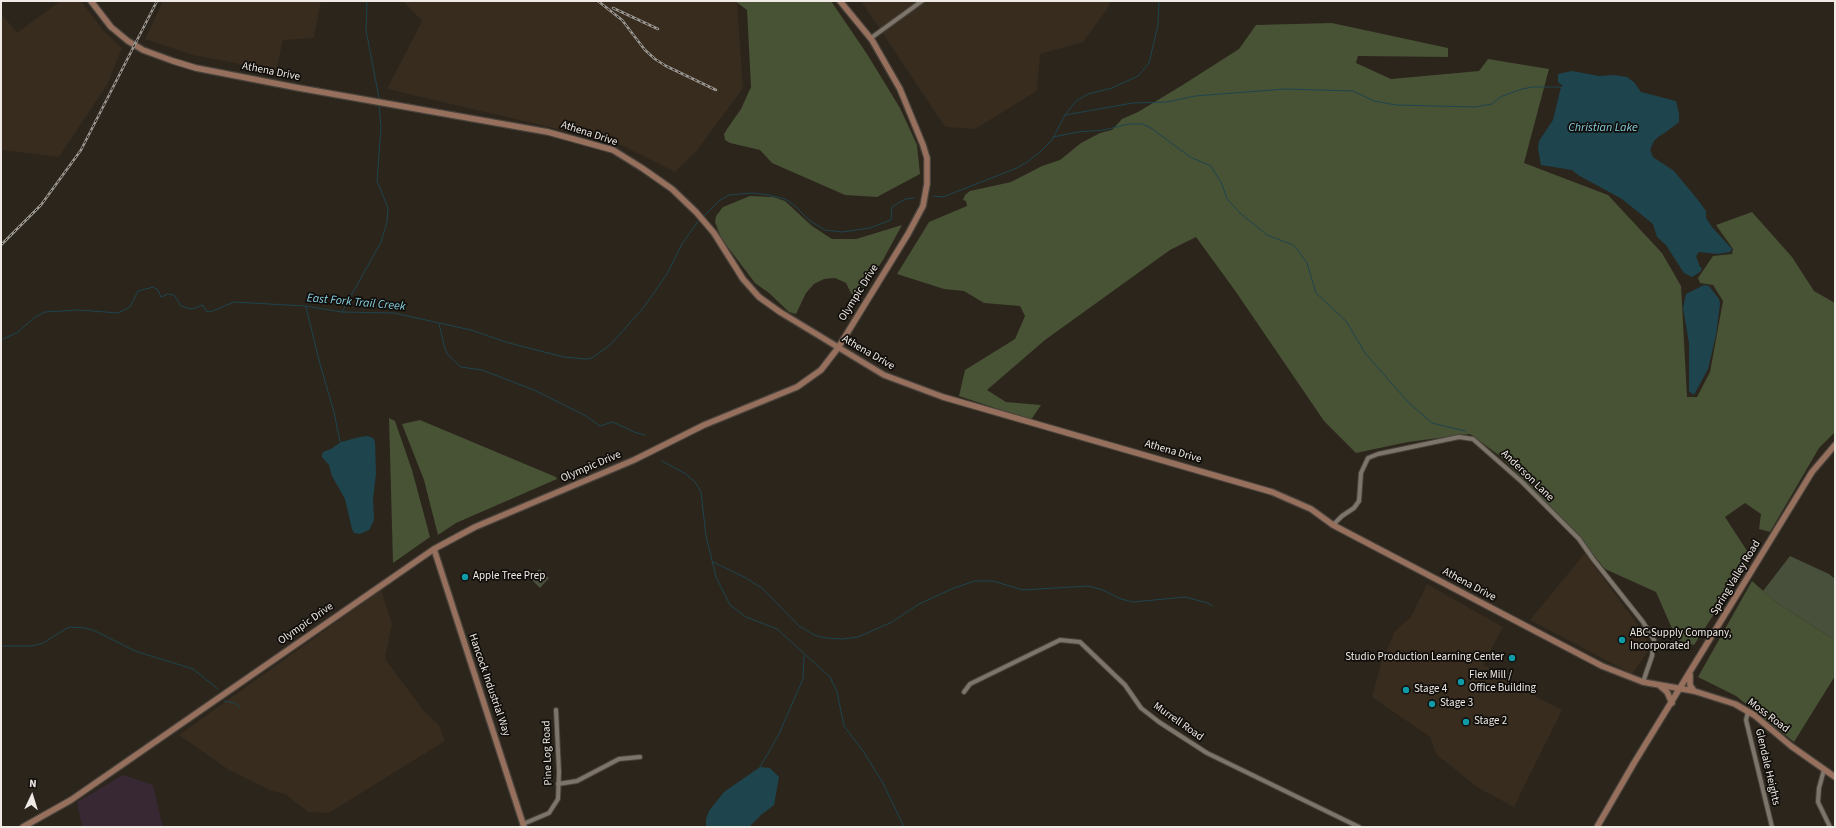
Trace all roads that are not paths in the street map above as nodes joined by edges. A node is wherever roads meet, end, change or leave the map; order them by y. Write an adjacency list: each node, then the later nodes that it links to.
1 (91, 1): 5 (street, Athena Drive)
2 (840, 1): 4 (street, Olympic Drive)
3 (922, 1): 4 (street)
4 (870, 38): 5 (street, Olympic Drive)
5 (838, 348): 7 (street, Athena Drive); 8 (street, Olympic Drive)
6 (1835, 445): 9 (street, Spring Valley Road)
7 (1333, 525): 10 (street, Athena Drive); 10 (street, Anderson Lane)
8 (434, 549): 22 (street, Hancock Industrial Way); 23 (street, Olympic Drive)
9 (1690, 674): 12 (street, Spring Valley Road); 13 (street)
10 (1643, 682): 11 (street, Athena Drive)
11 (1658, 685): 12 (street, Athena Drive); 15 (street)
12 (1681, 689): 13 (street, Moss Road); 15 (street, Spring Valley Road)
13 (1694, 691): 17 (street, Moss Road)
14 (964, 692): 24 (street, Murrell Road)
15 (1672, 703): 25 (street, Spring Valley Road)
16 (556, 710): 21 (street, Pine Log Road)
17 (1748, 712): 19 (street, Moss Road); 26 (street, Glendale Heights)
18 (640, 757): 21 (street)
19 (1824, 770): 20 (street, Moss Road); 27 (street)
20 (1835, 777)
21 (558, 784): 22 (street, Pine Log Road)
22 (524, 826)
23 (23, 827)
24 (1359, 827)
25 (1597, 827)
26 (1772, 827)
27 (1830, 827)

